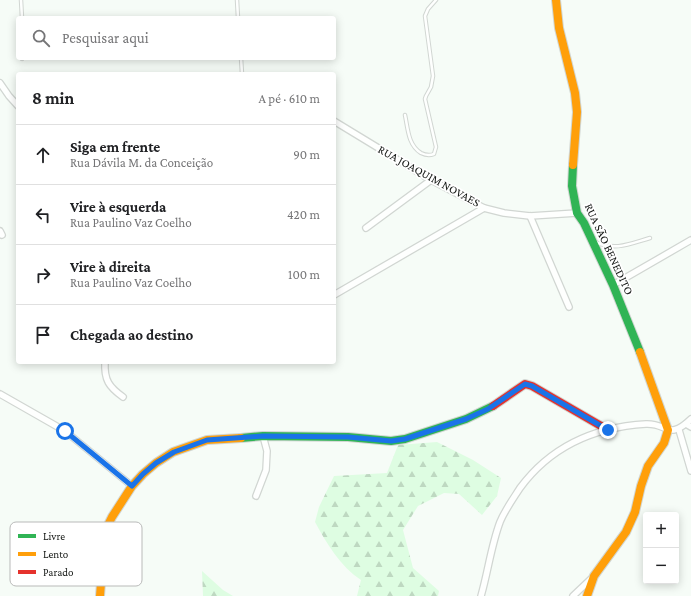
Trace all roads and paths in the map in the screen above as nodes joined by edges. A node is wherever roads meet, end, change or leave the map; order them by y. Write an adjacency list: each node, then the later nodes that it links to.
1 (21, 0): 5 (lane)
2 (237, 0): 6 (lane)
3 (436, 0): 11 (lane)
4 (556, 0): 15 (street, RUA SÃO BENEDITO)
5 (22, 16)
6 (238, 16)
7 (241, 60): 8 (lane)
8 (242, 72)
9 (0, 83): 10 (street)
10 (16, 104)
11 (405, 115)
12 (336, 122): 13 (street, RUA JOAQUIM NOVAES)
13 (431, 180): 14 (street, RUA JOAQUIM NOVAES); 17 (street)
14 (484, 208): 16 (street, RUA JOAQUIM NOVAES); 22 (street)
15 (577, 213): 16 (street, RUA JOAQUIM NOVAES); 20 (street, RUA SÃO BENEDITO)
16 (530, 216): 23 (street)
17 (366, 228)
18 (650, 238): 20 (lane)
19 (691, 240): 21 (street)
20 (592, 241): 21 (street, RUA SÃO BENEDITO)
21 (613, 285): 30 (street, RUA SÃO BENEDITO)
22 (336, 294)
23 (569, 307)
24 (105, 364): 26 (street)
25 (0, 394): 34 (street)
26 (123, 397)
27 (691, 419): 28 (street)
28 (689, 426): 31 (street)
29 (608, 430): 30 (street); 32 (street); 40 (street)
30 (668, 430): 31 (street); 37 (street)
31 (679, 430): 33 (street)
32 (263, 436): 34 (street); 35 (street)
33 (691, 472)
34 (132, 486): 36 (street)
35 (256, 496)
36 (110, 522)
37 (594, 576): 41 (street); 42 (street)
38 (101, 586): 39 (street)
39 (100, 596)
40 (481, 596)
41 (573, 596)
42 (586, 596)

